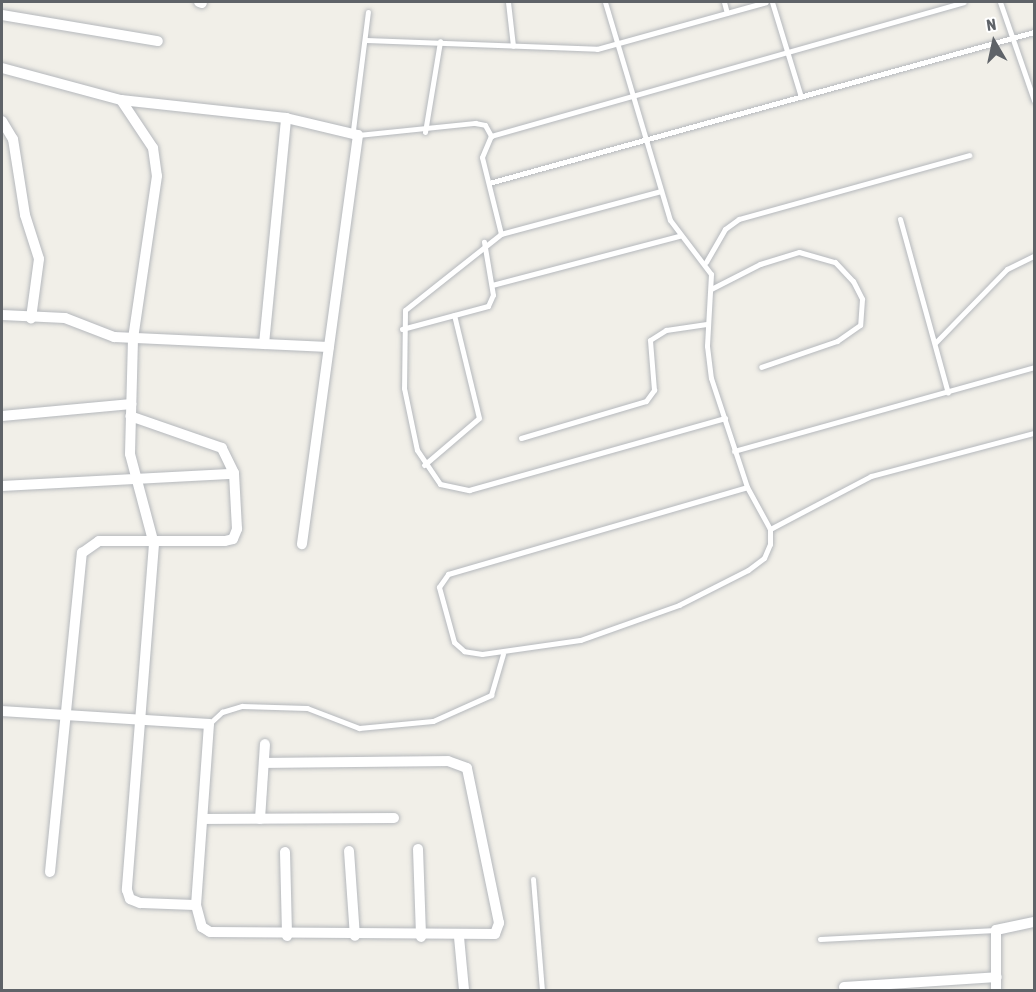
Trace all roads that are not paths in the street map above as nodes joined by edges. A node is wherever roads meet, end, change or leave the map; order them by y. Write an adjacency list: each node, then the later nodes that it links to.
1 (508, 2): 17 (lane)
2 (605, 2): 16 (lane)
3 (724, 2): 9 (lane)
4 (766, 2): 9 (lane)
5 (772, 2): 18 (lane)
6 (963, 2): 18 (lane)
7 (1000, 2): 12 (lane)
8 (369, 12): 13 (lane)
9 (727, 12): 16 (lane)
10 (2, 15): 14 (street)
11 (1035, 32): 12 (lane)
12 (1011, 39): 20 (lane); 23 (lane)
13 (366, 40): 15 (lane); 26 (lane)
14 (158, 41)
15 (440, 41): 17 (lane); 27 (lane)
16 (618, 44): 17 (lane); 21 (lane)
17 (513, 46)
18 (787, 53): 20 (lane); 21 (lane)
19 (2, 68): 22 (street)
20 (801, 97): 29 (lane)
21 (634, 99): 28 (lane); 29 (lane)
22 (121, 100): 24 (street); 46 (street)
23 (1035, 100)
24 (286, 118): 26 (street); 48 (street)
25 (2, 121): 43 (street)
26 (355, 132): 27 (lane); 49 (street)
27 (425, 132): 28 (lane)
28 (491, 136): 31 (lane)
29 (646, 140): 31 (lane); 32 (lane)
30 (969, 154): 38 (lane)
31 (489, 183): 34 (lane)
32 (661, 191): 34 (lane); 35 (lane)
33 (900, 219): 47 (lane)
34 (501, 234): 36 (lane)
35 (679, 236): 38 (lane); 39 (lane)
36 (484, 242): 39 (lane); 45 (lane)
37 (1035, 256): 47 (lane)
38 (706, 262): 40 (lane)
39 (492, 285): 42 (lane)
40 (711, 289): 44 (lane); 50 (lane)
41 (2, 315): 43 (street)
42 (454, 315): 45 (lane); 60 (lane)
43 (31, 318): 46 (street)
44 (707, 324): 56 (lane); 58 (lane)
45 (402, 329): 60 (lane)
46 (133, 339): 48 (street); 53 (street)
47 (936, 342): 52 (lane)
48 (264, 344): 49 (street)
49 (329, 347): 67 (street)
50 (761, 367)
51 (1035, 367): 52 (lane)
52 (948, 393): 59 (lane)
53 (131, 404): 54 (street); 55 (street)
54 (2, 416)
55 (130, 416): 61 (street); 62 (street)
56 (724, 418): 59 (lane); 60 (lane)
57 (1035, 433): 65 (lane)
58 (521, 438)
59 (734, 451): 64 (lane)
60 (424, 465)
61 (234, 474): 62 (street); 66 (street)
62 (135, 480): 63 (street); 66 (street)
63 (2, 486)
64 (747, 487): 65 (lane); 68 (lane)
65 (770, 529): 68 (lane)
66 (154, 544): 70 (street); 71 (street)
67 (302, 544)
68 (503, 654): 72 (lane)
69 (2, 711): 70 (street)
70 (64, 714): 71 (street); 81 (street)
71 (139, 719): 72 (street); 83 (street)
72 (209, 724): 76 (street)
73 (265, 744): 74 (street)
74 (264, 763): 77 (street); 89 (street)
75 (394, 818): 77 (street)
76 (203, 819): 77 (street); 83 (street)
77 (260, 819)
78 (418, 849): 88 (street)
79 (349, 851): 87 (street)
80 (285, 852): 86 (street)
81 (50, 872)
82 (533, 879): 94 (lane)
83 (196, 905): 86 (street)
84 (1035, 922): 85 (street)
85 (996, 930): 90 (lane); 91 (street)
86 (287, 936): 87 (street)
87 (355, 936): 88 (street)
88 (421, 937): 89 (street)
89 (459, 937): 93 (street)
90 (820, 939)
91 (997, 977): 92 (street); 95 (street)
92 (844, 987)
93 (464, 990)
94 (542, 990)
95 (996, 990)

